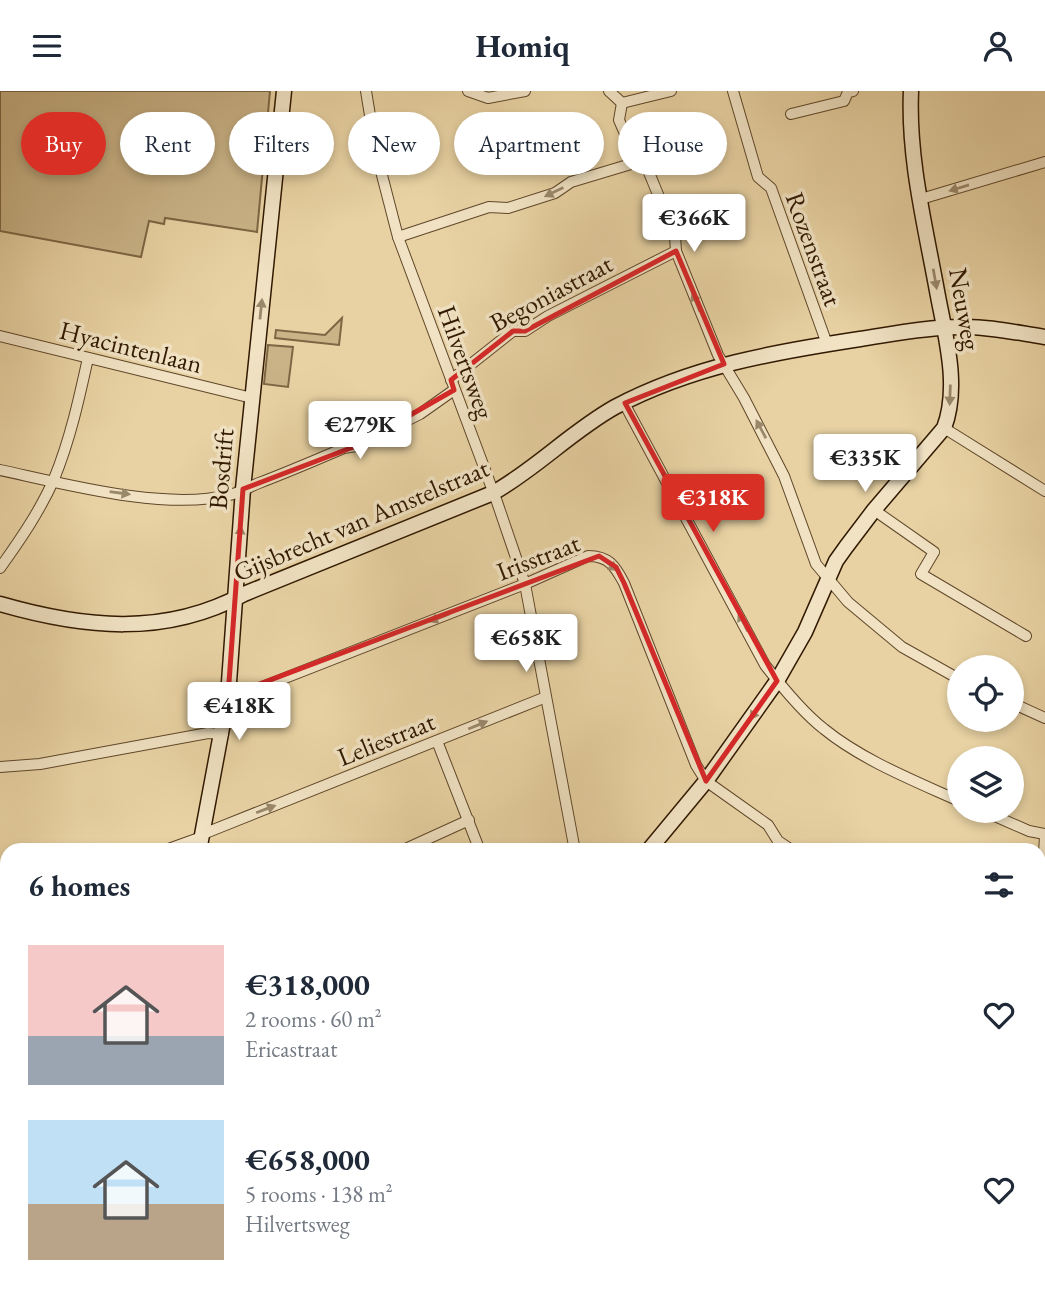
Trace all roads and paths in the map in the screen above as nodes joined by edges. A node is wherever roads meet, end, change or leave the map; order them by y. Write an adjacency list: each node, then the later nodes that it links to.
1 (284, 91): 26 (street, Bosdrift, one-way to 1)
2 (366, 91): 17 (street, Hilvertsweg)
3 (468, 91): 9 (street)
4 (609, 91): 10 (street)
5 (671, 91): 10 (street)
6 (733, 91): 22 (street, Rozenstraat)
7 (853, 91): 12 (street)
8 (911, 91): 16 (street, Neuweg)
9 (518, 92)
10 (622, 103): 11 (street)
11 (621, 112)
12 (791, 114)
13 (1045, 162): 16 (street, one-way to 16)
14 (618, 168): 17 (street, one-way to 17)
15 (650, 175): 18 (street)
16 (921, 199): 19 (street, Neuweg, one-way to 19)
17 (398, 237): 25 (street, Hilvertsweg)
18 (676, 251): 24 (street, one-way to 18); 25 (street, Begoniastraat)
19 (944, 327): 21 (street, Gijsbrecht van Amstelstraat); 22 (street, Gijsbrecht van Amstelstraat); 28 (street, Neuweg, one-way to 28)
20 (0, 336): 23 (street, Hyacintenlaan)
21 (1045, 337)
22 (827, 344): 24 (street, Gijsbrecht van Amstelstraat)
23 (88, 358): 26 (street, Hyacintenlaan); 30 (street)
24 (724, 364): 27 (street, Gijsbrecht van Amstelstraat); 36 (street, one-way to 24)
25 (453, 385): 31 (street, Begoniastraat); 33 (street, Hilvertsweg)
26 (252, 398): 31 (street, Bosdrift)
27 (624, 403): 33 (street, Gijsbrecht van Amstelstraat); 42 (street, one-way to 27)
28 (944, 428): 32 (street); 34 (street)
29 (0, 470): 30 (street, Begoniastraat)
30 (53, 481): 31 (street, Begoniastraat, one-way to 31); 35 (street)
31 (243, 489): 38 (street, Bosdrift, one-way to 31)
32 (1045, 491)
33 (494, 493): 37 (street, Hilvertsweg); 38 (street, Gijsbrecht van Amstelstraat)
34 (874, 510): 36 (street); 40 (street)
35 (0, 568)
36 (829, 579): 41 (street); 42 (street)
37 (525, 584): 43 (street, Irisstraat, one-way to 43); 44 (street, Hilvertsweg); 50 (street, Irisstraat, one-way to 50)
38 (236, 599): 39 (street, Gijsbrecht van Amstelstraat); 43 (street, Bosdrift)
39 (0, 604)
40 (1026, 636)
41 (947, 671)
42 (777, 681): 50 (street, one-way to 50); 51 (street)
43 (228, 696): 47 (street, Bosdrift)
44 (546, 697): 48 (street, Leliestraat, one-way to 44); 58 (street, Hilvertsweg)
45 (1024, 708): 46 (street)
46 (1045, 718)
47 (223, 734): 49 (street); 55 (street, Bosdrift)
48 (437, 741): 52 (street); 55 (street, Leliestraat, one-way to 48)
49 (0, 767)
50 (706, 781): 59 (street); 60 (street, Irisstraat)
51 (947, 795)
52 (469, 820): 56 (street); 57 (street)
53 (1011, 823): 54 (street)
54 (1045, 835)
55 (201, 840)
56 (419, 843)
57 (477, 843)
58 (573, 843)
59 (655, 843)
60 (781, 843)

